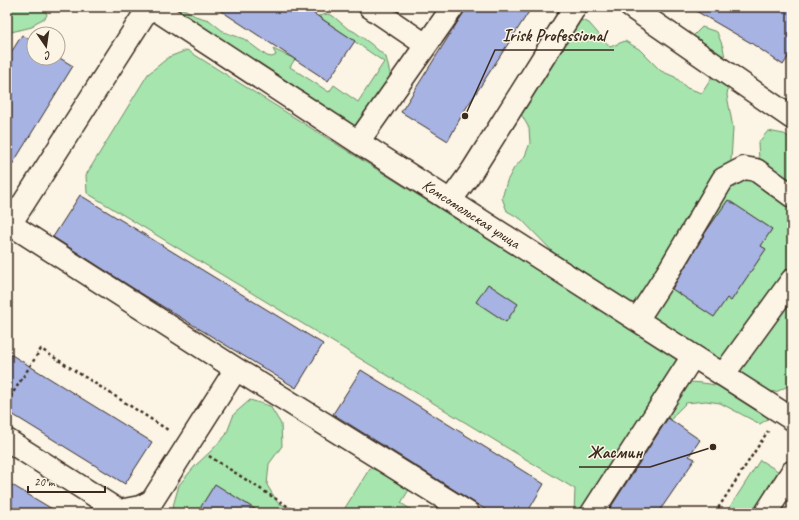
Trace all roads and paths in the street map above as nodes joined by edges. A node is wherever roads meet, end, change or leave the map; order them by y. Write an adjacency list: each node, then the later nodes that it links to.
1 (149, 7): 12 (street)
2 (152, 7): 9 (street, Комсомольская улица)
3 (370, 7): 7 (street)
4 (453, 7): 7 (street)
5 (574, 7): 11 (street)
6 (631, 7): 8 (street)
7 (426, 45): 9 (street)
8 (792, 118)
9 (358, 142): 11 (street, Комсомольская улица)
10 (792, 196): 14 (street)
11 (450, 201): 14 (street, Комсомольская улица)
12 (8, 226): 16 (street)
13 (792, 280): 17 (street)
14 (636, 320): 15 (street, Комсомольская улица)
15 (693, 356): 17 (street, Комсомольская улица); 25 (street)
16 (236, 369): 21 (street); 24 (street)
17 (724, 375): 19 (street, Комсомольская улица)
18 (7, 402): 21 (path)
19 (787, 415): 26 (path)
20 (7, 440): 21 (street)
21 (189, 444): 23 (path)
22 (792, 472): 27 (street)
23 (298, 513)
24 (468, 513)
25 (592, 513)
26 (716, 513)
27 (766, 513)

